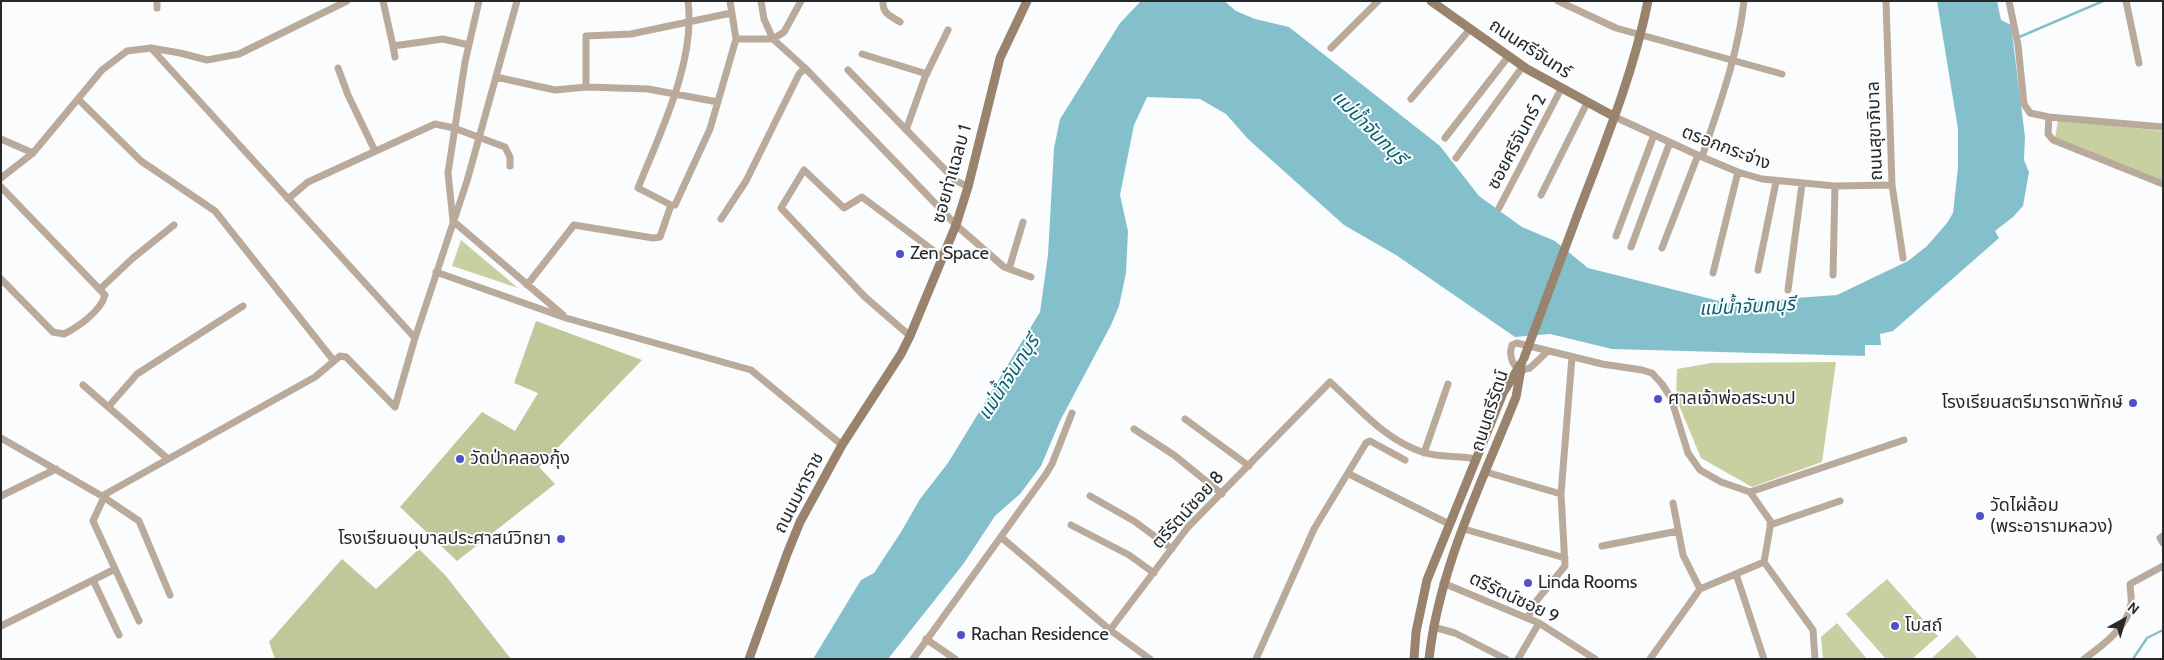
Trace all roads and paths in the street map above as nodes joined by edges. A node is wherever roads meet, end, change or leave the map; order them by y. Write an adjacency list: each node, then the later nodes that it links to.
1 (347, 1): 29 (street)
2 (383, 1): 28 (street)
3 (479, 1): 27 (street)
4 (517, 1): 42 (street)
5 (688, 1): 20 (street)
6 (730, 1): 19 (street)
7 (761, 1): 26 (street)
8 (801, 1): 26 (street)
9 (883, 1): 21 (street)
10 (1027, 1): 73 (main road, ซอยท่าแฉลบ 1)
11 (1378, 1): 30 (street)
12 (1431, 1): 22 (main road, ถนนศรีจันทร์)
13 (1558, 1): 24 (street)
14 (1648, 1): 24 (main road, ถนนตรีรัตน์)
15 (1744, 1): 34 (street)
16 (1886, 1): 70 (street, ถนนสุขาภิบาล)
17 (2009, 1): 50 (street)
18 (2126, 1): 35 (street)
19 (730, 13): 20 (street); 25 (street)
20 (691, 22): 43 (street); 45 (street)
21 (900, 22)
22 (1470, 29): 33 (main road, ถนนศรีจันทร์); 47 (street)
23 (948, 30): 40 (street)
24 (1641, 34): 34 (street); 51 (main road, ถนนตรีรัตน์)
25 (736, 39): 26 (street); 48 (street)
26 (773, 39): 38 (street)
27 (469, 45): 28 (street); 53 (street)
28 (393, 46): 32 (street)
29 (150, 48): 46 (street); 75 (street)
30 (1331, 48)
31 (862, 54): 40 (street)
32 (395, 57)
33 (1508, 57): 36 (main road, ถนนศรีจันทร์); 58 (street)
34 (1732, 61): 41 (street); 62 (street)
35 (2140, 63)
36 (1523, 66): 44 (main road, ถนนศรีจันทร์); 63 (street)
37 (338, 68): 60 (street)
38 (805, 68): 78 (street); 82 (street)
39 (848, 70): 54 (street)
40 (927, 74): 54 (street)
41 (1782, 74)
42 (496, 77): 43 (street); 57 (street)
43 (586, 87): 45 (street)
44 (1561, 89): 49 (main road, ถนนศรีจันทร์); 77 (street, ซอยศรีจันทร์ 2)
45 (676, 94): 48 (street); 76 (street)
46 (78, 99): 61 (street); 105 (street)
47 (1411, 99)
48 (718, 102): 76 (street)
49 (1588, 103): 51 (main road, ถนนศรีจันทร์); 74 (street)
50 (2049, 117): 52 (street); 69 (street)
51 (1615, 118): 55 (street, ตรอกกระจ่าง); 106 (main road, ถนนตรีรัตน์, bridge)
52 (2163, 127)
53 (454, 128): 57 (street); 60 (street); 79 (street)
54 (906, 130): 73 (street)
55 (1654, 136): 59 (street, ตรอกกระจ่าง); 83 (street)
56 (1, 138): 61 (street)
57 (479, 138): 64 (street); 79 (street)
58 (1445, 138)
59 (1670, 142): 62 (street, ตรอกกระจ่าง); 84 (street)
60 (375, 151): 75 (street)
61 (33, 153): 66 (street)
62 (1700, 156): 65 (street, ตรอกกระจ่าง); 85 (street)
63 (1456, 158)
64 (510, 166)
65 (1738, 172): 67 (street, ตรอกกระจ่าง); 91 (street)
66 (1, 178)
67 (1776, 182): 68 (street, ตรอกกระจ่าง); 89 (street)
68 (1802, 184): 71 (street, ตรอกกระจ่าง); 97 (street)
69 (2163, 184)
70 (1892, 185): 71 (street, ตรอกกระจ่าง); 87 (street, ถนนสุขาภิบาล)
71 (1835, 186): 92 (street)
72 (1, 187): 96 (street)
73 (968, 187): 82 (main road, ซอยท่าแฉลบ 1)
74 (1541, 195)
75 (288, 199): 101 (street)
76 (671, 205): 95 (street)
77 (1499, 208)
78 (721, 219)
79 (453, 221): 90 (street); 95 (street)
80 (1024, 222): 88 (street)
81 (174, 225): 96 (street)
82 (956, 225): 86 (main road, ซอยท่าแฉลบ 1); 88 (street)
83 (1616, 236)
84 (1631, 247)
85 (1662, 248)
86 (942, 257): 100 (main road, ซอยท่าแฉลบ 1); 100 (street)
87 (1903, 258)
88 (1009, 268): 93 (street)
89 (1758, 270)
90 (436, 272): 99 (street); 101 (street)
91 (1713, 273)
92 (1833, 275)
93 (1031, 276)
94 (1, 279): 96 (street)
95 (528, 285): 99 (street)
96 (100, 289)
97 (1788, 290)
98 (243, 306): 109 (street)
99 (566, 318): 115 (street)
100 (910, 336): 103 (main road, ซอยท่าแฉลบ 1)
101 (415, 338): 105 (street)
102 (1548, 351): 104 (street); 106 (street); 106 (street)
103 (901, 354): 115 (main road, ถนนมหาราช)
104 (1572, 357): 124 (street); 126 (street)
105 (334, 361): 117 (street)
106 (1521, 365): 118 (main road, ถนนตรีรัตน์); 122 (main road, ถนนตรีรัตน์)
107 (1448, 384): 116 (street)
108 (83, 385): 109 (street)
109 (109, 406): 117 (street)
110 (1072, 413): 137 (street)
111 (1185, 419): 120 (street)
112 (1134, 429): 125 (street)
113 (1, 438): 121 (street)
114 (1904, 440): 124 (street)
115 (842, 445): 159 (main road, ถนนมหาราช)
116 (1424, 453): 118 (street); 120 (street, ตรีรัตน์ซอย 8)
117 (168, 459): 128 (street)
118 (1476, 459): 132 (main road, ถนนตรีรัตน์)
119 (1405, 460): 123 (street)
120 (1249, 466): 125 (street, ตรีรัตน์ซอย 8)
121 (56, 469): 127 (street); 128 (street)
122 (1486, 472): 126 (street); 135 (main road, ถนนตรีรัตน์)
123 (1349, 474): 132 (street); 163 (street)
124 (1750, 492): 134 (street)
125 (1222, 494): 139 (street, ตรีรัตน์ซอย 8)
126 (1561, 494): 140 (street)
127 (1, 496)
128 (103, 496): 143 (street); 149 (street)
129 (1090, 496): 139 (street)
130 (1840, 500): 134 (street)
131 (1673, 504): 136 (street)
132 (1449, 524): 164 (main road, ถนนตรีรัตน์)
133 (1071, 525): 144 (street)
134 (1770, 525): 141 (street)
135 (1464, 529): 140 (street); 147 (main road, ถนนตรีรัตน์)
136 (1678, 532): 138 (street); 148 (street)
137 (1001, 537): 155 (street); 157 (street)
138 (1602, 546)
139 (1172, 549): 144 (street, ตรีรัตน์ซอย 8)
140 (1565, 558): 150 (street)
141 (1764, 562): 145 (street); 170 (street)
142 (2163, 566): 171 (street)
143 (115, 569): 146 (street); 151 (street)
144 (1154, 573): 155 (street, ตรีรัตน์ซอย 8)
145 (1736, 574): 148 (street); 169 (street)
146 (92, 580): 153 (street); 156 (street)
147 (1444, 583): 150 (street, ตรีรัตน์ซอย 9); 154 (main road, ถนนตรีรัตน์)
148 (1700, 589): 158 (street)
149 (170, 595)
150 (1528, 618): 152 (street, ตรีรัตน์ซอย 9)
151 (139, 621)
152 (1539, 623): 167 (street); 168 (street, ตรีรัตน์ซอย 9)
153 (1, 626)
154 (1433, 627): 165 (main road, ถนนตรีรัตน์); 166 (street)
155 (1110, 630): 162 (street)
156 (118, 634)
157 (926, 639): 160 (street); 161 (street)
158 (1652, 658)
159 (749, 659)
160 (913, 659)
161 (955, 659)
162 (1150, 659)
163 (1256, 659)
164 (1414, 659)
165 (1429, 659)
166 (1506, 659)
167 (1518, 659)
168 (1595, 659)
169 (1764, 659)
170 (1816, 659)
171 (2084, 659)

